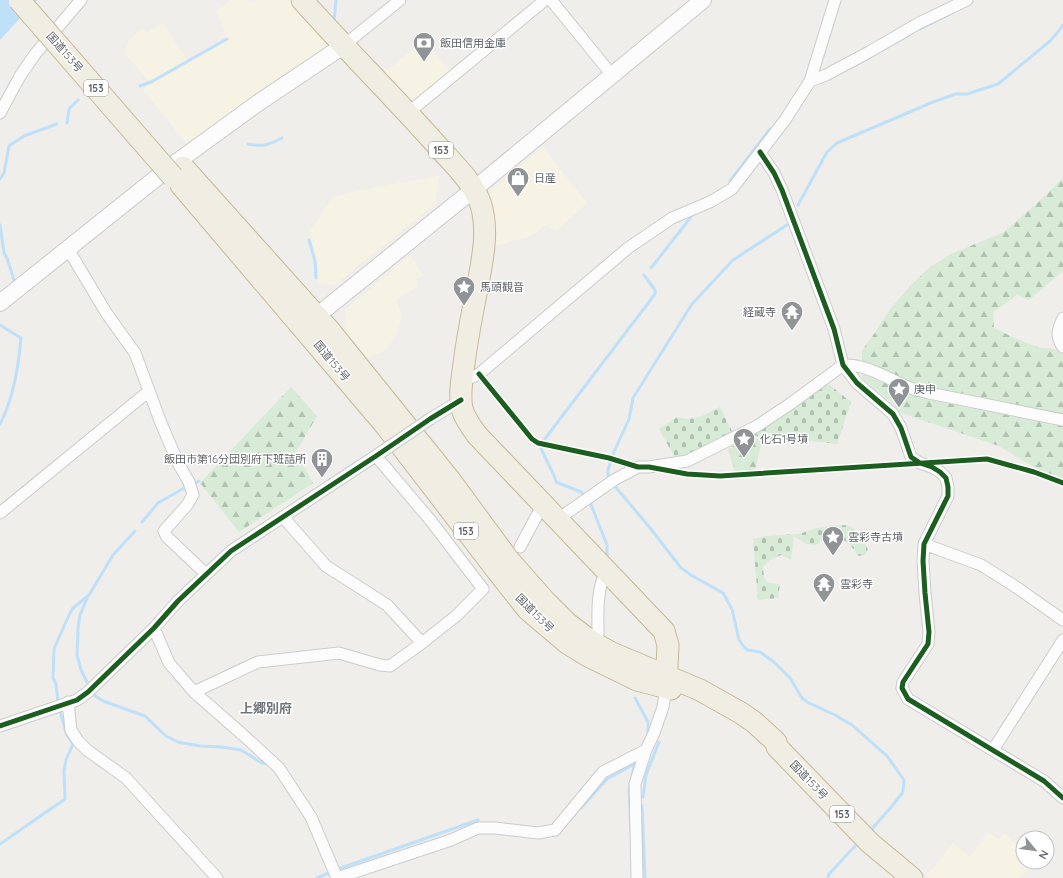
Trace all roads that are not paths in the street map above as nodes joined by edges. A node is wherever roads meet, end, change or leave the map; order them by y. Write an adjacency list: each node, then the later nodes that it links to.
1 (19, 0): 17 (highway, 国道153号 / 153, bridge)
2 (38, 0): 17 (highway, 国道153号 / 153)
3 (81, 0): 14 (street)
4 (302, 0): 11 (highway, 153)
5 (400, 0): 11 (street)
6 (545, 0): 15 (street)
7 (551, 0): 12 (street)
8 (703, 0): 12 (street)
9 (835, 0): 13 (street)
10 (967, 0): 13 (street)
11 (344, 46): 15 (highway, 153); 19 (street)
12 (612, 75): 18 (street)
13 (810, 81): 16 (street)
14 (0, 113)
15 (408, 113): 18 (highway, 153)
16 (760, 152): 24 (street); 25 (street)
17 (178, 172): 22 (highway, 国道153号 / 153)
18 (474, 189): 22 (street); 25 (highway, 153)
19 (68, 249): 20 (street); 26 (street)
20 (0, 302)
21 (1063, 318): 23 (street)
22 (309, 321): 43 (highway, 国道153号 / 153)
23 (1063, 347)
24 (842, 365): 28 (street); 33 (street); 34 (street)
25 (462, 376): 27 (highway, 153)
26 (149, 391): 31 (street); 37 (street)
27 (461, 400): 29 (street, bridge); 30 (highway, 153)
28 (1063, 420)
29 (378, 455): 32 (street); 42 (street)
30 (543, 504): 33 (highway, 153); 35 (street)
31 (0, 513)
32 (282, 517): 37 (street); 42 (street)
33 (558, 519): 36 (highway, 153)
34 (924, 544): 38 (street); 48 (street)
35 (520, 547)
36 (607, 570): 40 (street); 43 (highway, 153)
37 (206, 574): 39 (street)
38 (1063, 620)
39 (154, 628): 44 (street); 45 (street)
40 (598, 634)
41 (1063, 640): 48 (street)
42 (422, 644): 44 (street)
43 (667, 682): 47 (street); 53 (highway, 国道153号 / 153)
44 (194, 692): 51 (street)
45 (68, 702): 46 (street); 50 (street)
46 (0, 726)
47 (646, 750): 51 (street); 52 (street)
48 (993, 750): 49 (street)
49 (1063, 798)
50 (217, 878)
51 (337, 878)
52 (637, 878)
53 (912, 878)

